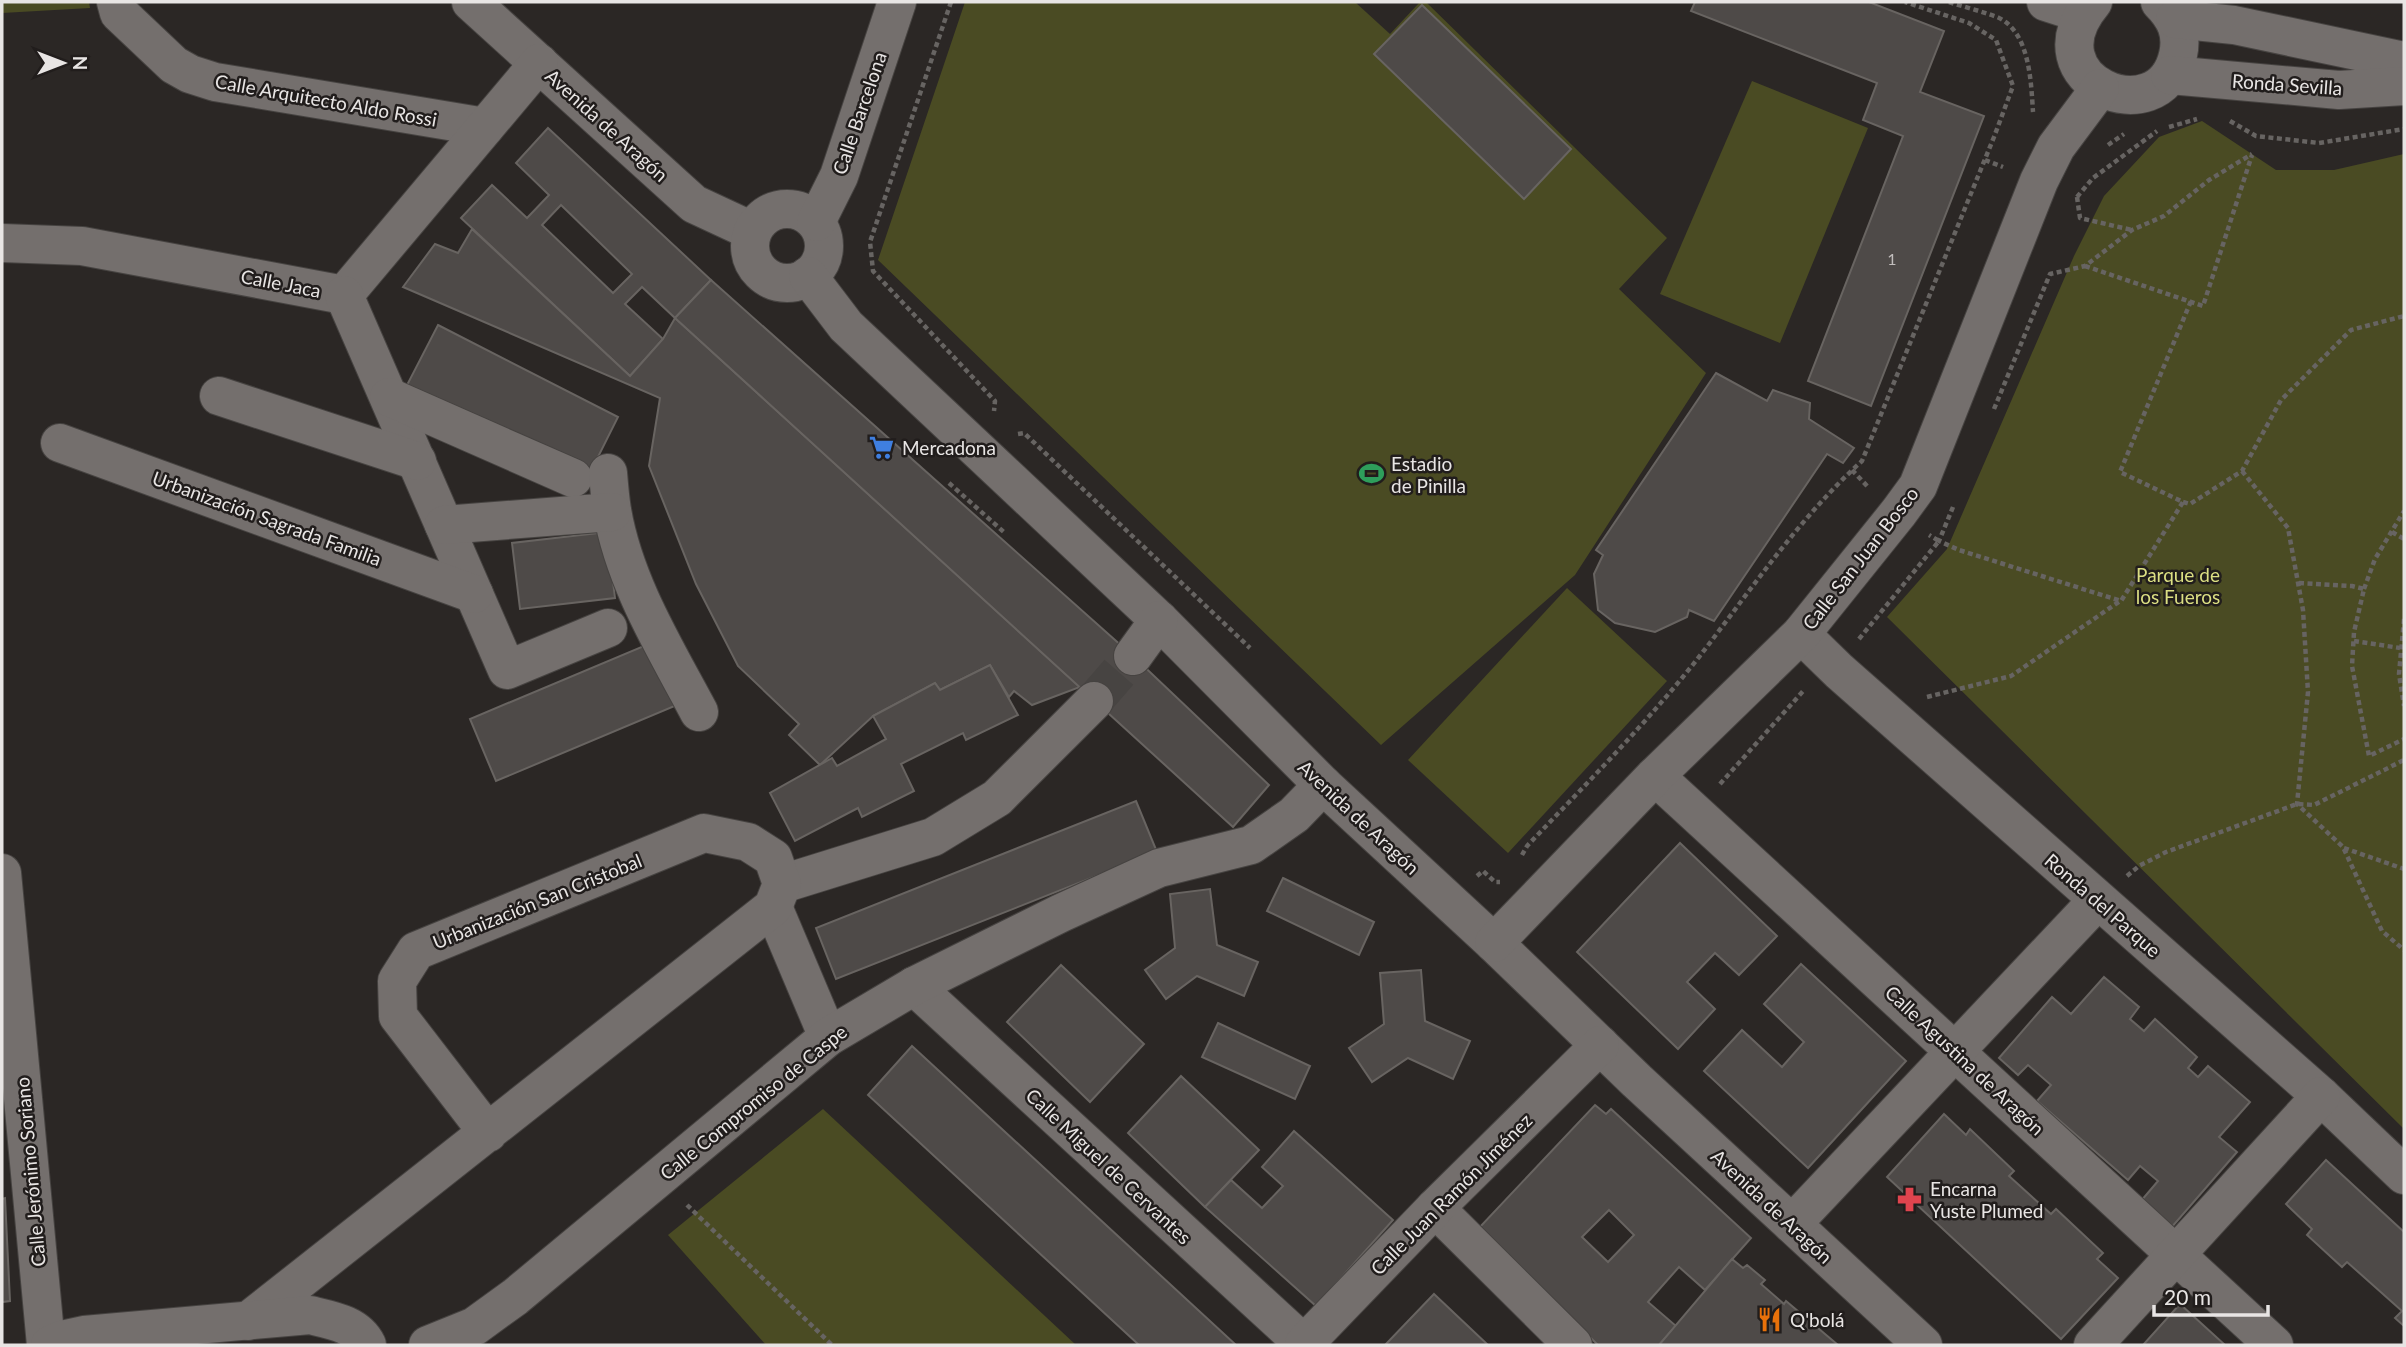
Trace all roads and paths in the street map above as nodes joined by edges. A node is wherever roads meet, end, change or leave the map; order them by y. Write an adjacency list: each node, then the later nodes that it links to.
1 (116, 2): 18 (street, Calle Arquitecto Aldo Rossi)
2 (471, 2): 11 (street, Avenida de Aragón)
3 (897, 2): 26 (street, Calle Barcelona)
4 (951, 2): 37 (path)
5 (1905, 2): 22 (path)
6 (1949, 2): 17 (path)
7 (2046, 2): 8 (street)
8 (2088, 8): 14 (street)
9 (2170, 9): 10 (street, Ronda Sevilla); 12 (street)
10 (2404, 61)
11 (539, 63): 18 (street, Calle Jaca); 28 (street, Avenida de Aragón)
12 (2169, 75): 13 (street, Ronda Sevilla); 14 (street)
13 (2404, 86)
14 (2100, 88): 59 (street, Calle San Juan Bosco)
15 (2202, 119): 25 (path)
16 (2225, 119): 19 (path)
17 (2030, 122)
18 (485, 127): 32 (street, Calle Jaca)
19 (2404, 129)
20 (2132, 131): 21 (path)
21 (2101, 150)
22 (1985, 160): 23 (path); 41 (path)
23 (2012, 171)
24 (2067, 192): 25 (path)
25 (2077, 197): 27 (path)
26 (816, 222): 28 (street); 31 (street)
27 (2132, 230): 30 (path); 33 (path)
28 (752, 231): 31 (street)
29 (2, 243): 32 (street, Calle Jaca)
30 (2085, 266): 33 (path); 38 (path)
31 (808, 276): 57 (street, Avenida de Aragón)
32 (344, 295): 36 (street)
33 (2191, 301): 44 (path)
34 (2404, 316): 42 (path)
35 (219, 396): 40 (street)
36 (389, 397): 40 (street); 47 (street)
37 (994, 413)
38 (1992, 414)
39 (60, 443): 54 (street, Urbanización Sagrada Familia)
40 (416, 461): 48 (street)
41 (1852, 470): 43 (path); 76 (path)
42 (2242, 471): 44 (path); 52 (path)
43 (1874, 493)
44 (2183, 502): 55 (path)
45 (1955, 503): 51 (path)
46 (2404, 511): 49 (path)
47 (612, 512): 48 (street); 68 (street)
48 (444, 525): 54 (street)
49 (2392, 532): 50 (path); 53 (path)
50 (2404, 539)
51 (1939, 541): 55 (path); 61 (path)
52 (2299, 583): 53 (path); 74 (path)
53 (2364, 589): 60 (path)
54 (474, 594): 58 (street)
55 (2121, 601): 67 (path)
56 (2404, 619): 62 (path)
57 (1159, 620): 63 (street); 72 (street, Avenida de Aragón)
58 (608, 628)
59 (1801, 634): 71 (street, Calle San Juan Bosco); 82 (street, Ronda del Parque)
60 (2354, 641): 62 (path); 69 (path)
61 (1863, 646)
62 (2400, 648): 66 (path)
63 (1133, 656)
64 (1813, 680): 73 (path)
65 (1094, 701): 81 (street)
66 (2404, 706)
67 (1931, 707)
68 (699, 712)
69 (2404, 739)
70 (2404, 760): 74 (path)
71 (1655, 776): 83 (street, Calle San Juan Bosco); 88 (street, Calle Agustina de Aragón)
72 (1323, 785): 83 (street, Avenida de Aragón); 85 (street, Calle Compromiso de Caspe)
73 (1718, 786)
74 (2297, 804): 75 (path); 82 (path)
75 (2343, 847): 77 (path); 84 (path)
76 (1517, 864)
77 (2404, 869)
78 (2, 873): 97 (street, Calle Jerónimo Soriano)
79 (1471, 881): 80 (path)
80 (1507, 883)
81 (778, 895): 86 (street, Urbanización San Cristobal); 90 (street); 90 (street, Urbanización San Cristobal)
82 (2097, 901): 88 (street); 89 (street, Ronda del Parque)
83 (1494, 943): 87 (street, Avenida de Aragón)
84 (2404, 950)
85 (914, 986): 86 (street, Calle Compromiso de Caspe); 101 (street, Calle Miguel de Cervantes)
86 (828, 1037): 92 (street, Calle Compromiso de Caspe)
87 (1600, 1045): 93 (street, Calle Juan Ramón Jiménez); 94 (street, Avenida de Aragón)
88 (1955, 1052): 94 (street); 95 (street, Calle Agustina de Aragón)
89 (2321, 1096): 91 (street, Ronda del Parque); 95 (street)
90 (488, 1133): 96 (street)
91 (2404, 1175)
92 (658, 1178): 99 (street, Calle Compromiso de Caspe); 100 (path)
93 (1435, 1208): 101 (street, Calle Juan Ramón Jiménez); 102 (street)
94 (1792, 1224): 103 (street, Avenida de Aragón)
95 (2176, 1254): 104 (street); 105 (street, Calle Agustina de Aragón)
96 (248, 1321): 97 (street); 98 (street)
97 (48, 1345)
98 (367, 1345)
99 (428, 1345)
100 (832, 1345)
101 (1305, 1345)
102 (1573, 1345)
103 (1923, 1345)
104 (2093, 1345)
105 (2274, 1345)

